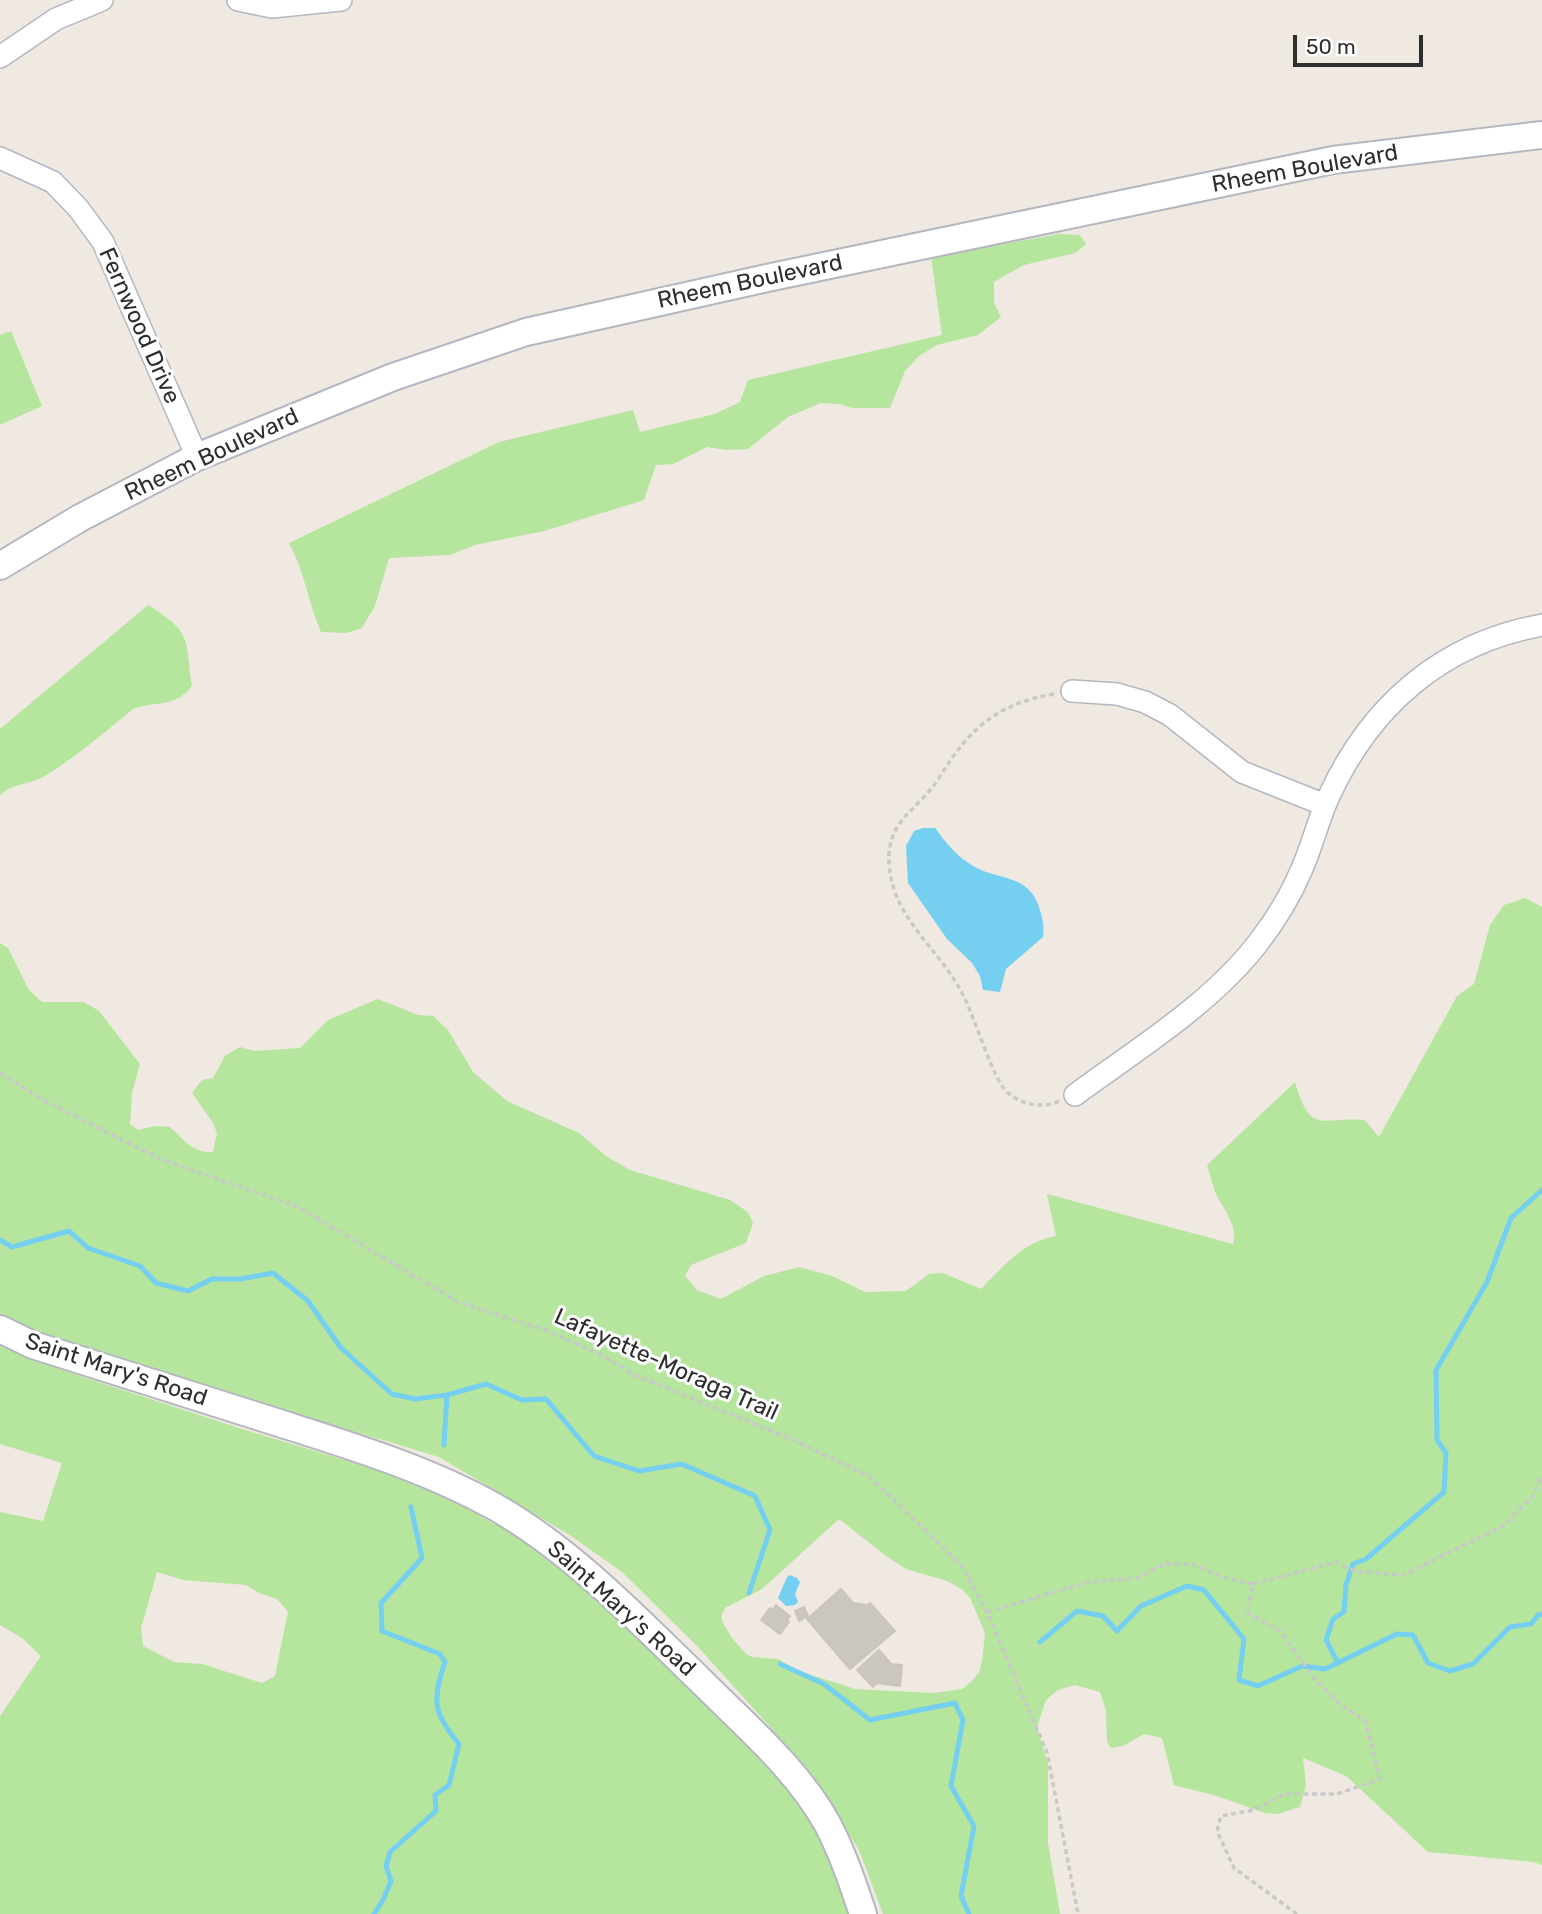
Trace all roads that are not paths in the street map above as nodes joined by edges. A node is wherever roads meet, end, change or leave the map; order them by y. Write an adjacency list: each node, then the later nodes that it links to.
1 (102, 0): 4 (street)
2 (238, 0): 3 (street)
3 (341, 0)
4 (0, 57)
5 (1542, 135): 7 (street, Rheem Boulevard)
6 (0, 158): 7 (street, Fernwood Drive)
7 (197, 457): 8 (street, Rheem Boulevard)
8 (0, 566)
9 (1542, 625): 11 (street)
10 (1072, 691): 11 (street)
11 (1325, 805): 12 (street)
12 (1075, 1095)
13 (0, 1329): 14 (street, Saint Mary's Road)
14 (863, 1914)

